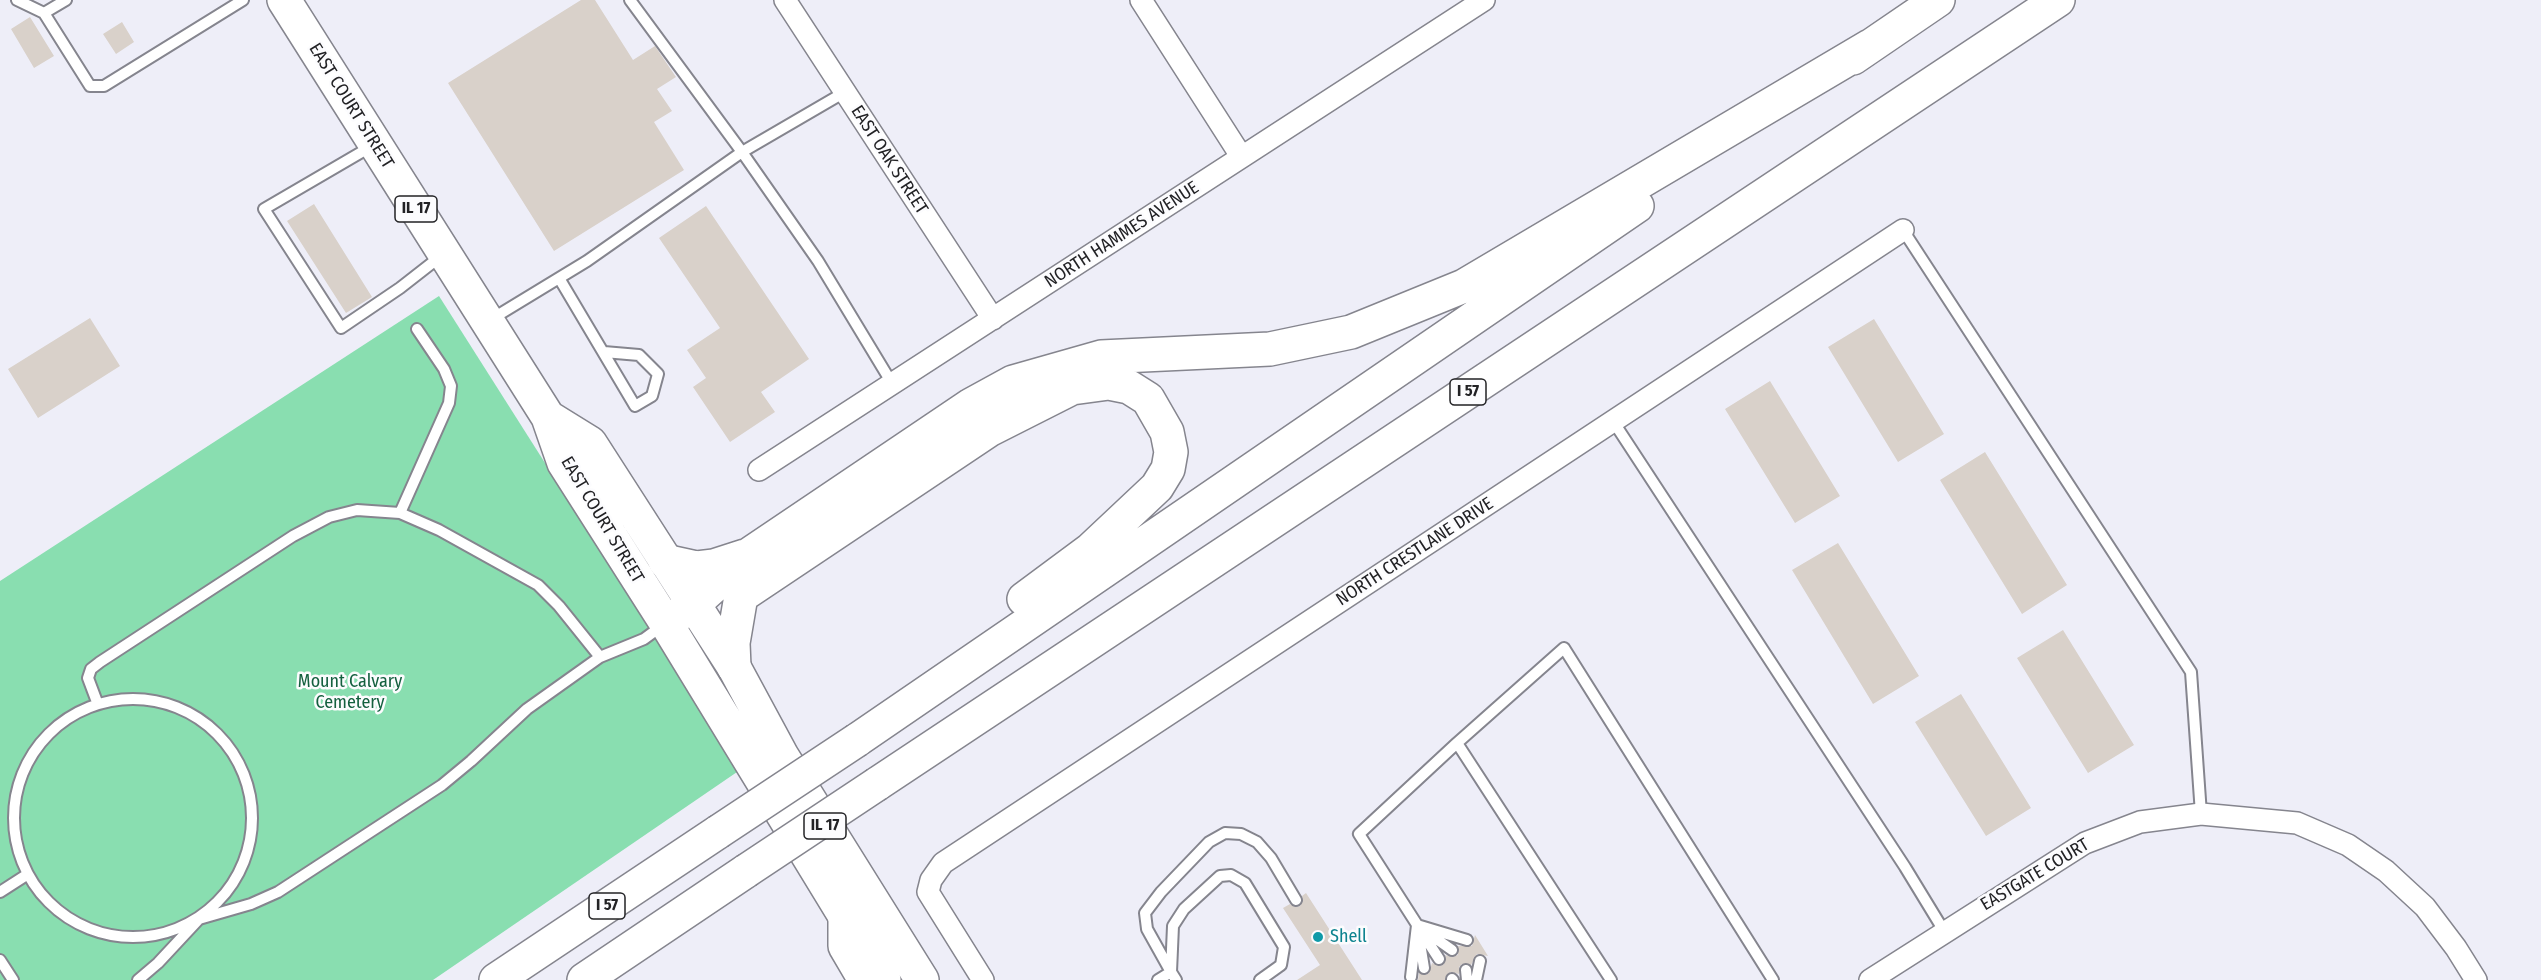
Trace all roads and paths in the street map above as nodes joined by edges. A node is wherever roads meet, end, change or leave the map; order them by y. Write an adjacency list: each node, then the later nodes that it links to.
1 (17, 0): 11 (lane)
2 (66, 0): 11 (lane)
3 (243, 0): 11 (lane)
4 (284, 0): 14 (main road, EAST COURT STREET / IL 17)
5 (630, 0): 15 (lane)
6 (785, 0): 13 (street, EAST OAK STREET)
7 (1141, 0): 16 (street)
8 (1484, 0): 16 (street, NORTH HAMMES AVENUE)
9 (1938, 0): 12 (main road)
10 (2058, 0): 46 (main road, I 57, bridge)
11 (44, 13)
12 (1870, 46): 29 (main road); 37 (main road)
13 (845, 92): 15 (lane); 20 (street, EAST OAK STREET)
14 (375, 144): 18 (main road, EAST COURT STREET / IL 17); 18 (lane)
15 (742, 152): 19 (lane); 24 (lane)
16 (1241, 156): 20 (street, NORTH HAMMES AVENUE)
17 (1903, 230): 26 (street, NORTH CRESTLANE DRIVE); 39 (lane)
18 (444, 253): 21 (main road, EAST COURT STREET / IL 17)
19 (559, 278): 21 (lane); 23 (lane)
20 (993, 320): 24 (street, NORTH HAMMES AVENUE)
21 (488, 321): 25 (main road, EAST COURT STREET / IL 17)
22 (417, 329): 28 (lane)
23 (604, 352): 23 (lane)
24 (893, 385): 27 (street, NORTH HAMMES AVENUE)
25 (548, 417): 30 (main road, IL 17); 33 (main road, EAST COURT STREET / IL 17)
26 (1613, 421): 47 (lane); 64 (street, NORTH CRESTLANE DRIVE)
27 (759, 470)
28 (400, 513): 34 (lane); 36 (lane)
29 (747, 556): 30 (main road); 32 (main road)
30 (665, 561): 32 (main road, IL 17)
31 (741, 596): 32 (main road); 35 (main road); 37 (main road)
32 (694, 604): 33 (main road); 35 (main road, IL 17)
33 (666, 623): 34 (lane); 43 (main road, EAST COURT STREET / IL 17)
34 (600, 657): 44 (lane)
35 (734, 667): 63 (main road, IL 17)
36 (97, 702): 40 (lane); 44 (lane)
37 (850, 735): 58 (main road, I 57, bridge)
38 (1457, 743): 45 (lane); 68 (lane); 69 (lane)
39 (2201, 814): 47 (street, EASTGATE COURT); 71 (street, EASTGATE COURT)
40 (28, 874): 41 (lane); 44 (lane)
41 (0, 892)
42 (1296, 900): 54 (lane)
43 (845, 915): 61 (main road); 62 (main road, EAST COURT STREET / IL 17)
44 (199, 919): 57 (lane)
45 (1418, 925): 48 (lane); 49 (lane); 50 (lane); 53 (lane); 55 (lane)
46 (663, 928): 59 (main road, I 57); 60 (main road)
47 (1944, 931): 70 (street, EASTGATE COURT)
48 (1467, 940)
49 (1452, 950)
50 (1439, 959)
51 (0, 960): 56 (lane)
52 (1480, 961): 67 (lane)
53 (1424, 968)
54 (1173, 976): 65 (lane); 66 (lane)
55 (1411, 976)
56 (13, 980)
57 (138, 980)
58 (496, 980)
59 (584, 980)
60 (593, 980)
61 (865, 980)
62 (884, 980)
63 (922, 980)
64 (984, 980)
65 (1158, 980)
66 (1260, 980)
67 (1476, 980)
68 (1611, 980)
69 (1773, 980)
70 (1870, 980)
71 (2476, 980)

